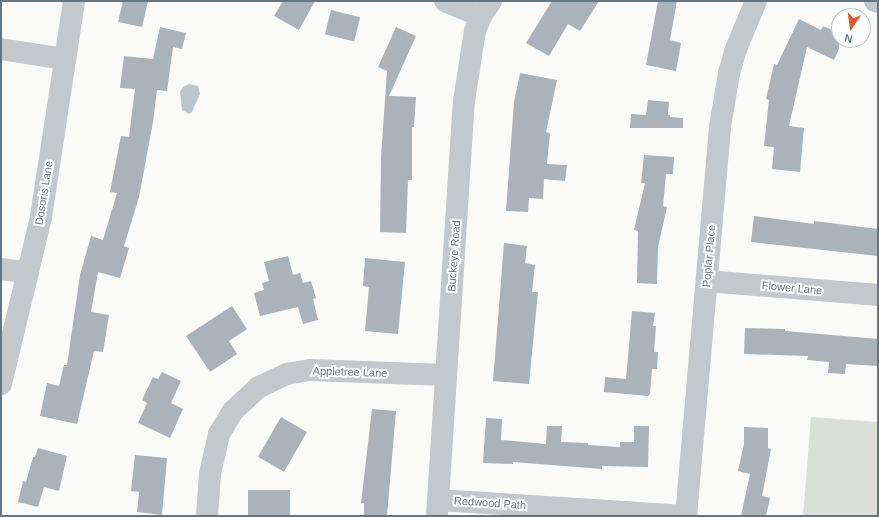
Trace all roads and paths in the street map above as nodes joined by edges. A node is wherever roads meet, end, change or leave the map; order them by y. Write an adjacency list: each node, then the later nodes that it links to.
1 (74, 1): 8 (street, Dosoris Lane)
2 (444, 1): 6 (street)
3 (756, 1): 11 (street, Poplar Place)
4 (875, 1): 5 (street)
5 (878, 2)
6 (486, 9): 13 (street, Buckeye Road)
7 (1, 50): 8 (street)
8 (65, 59): 10 (street, Dosoris Lane)
9 (1, 269): 10 (street)
10 (28, 273): 14 (street, Dosoris Lane)
11 (707, 281): 12 (street, Flower Lane); 17 (street, Poplar Place)
12 (878, 295)
13 (446, 375): 15 (street, Buckeye Road); 16 (street, Appletree Lane)
14 (1, 384)
15 (438, 508): 17 (street, Redwood Path)
16 (207, 516)
17 (686, 516)

